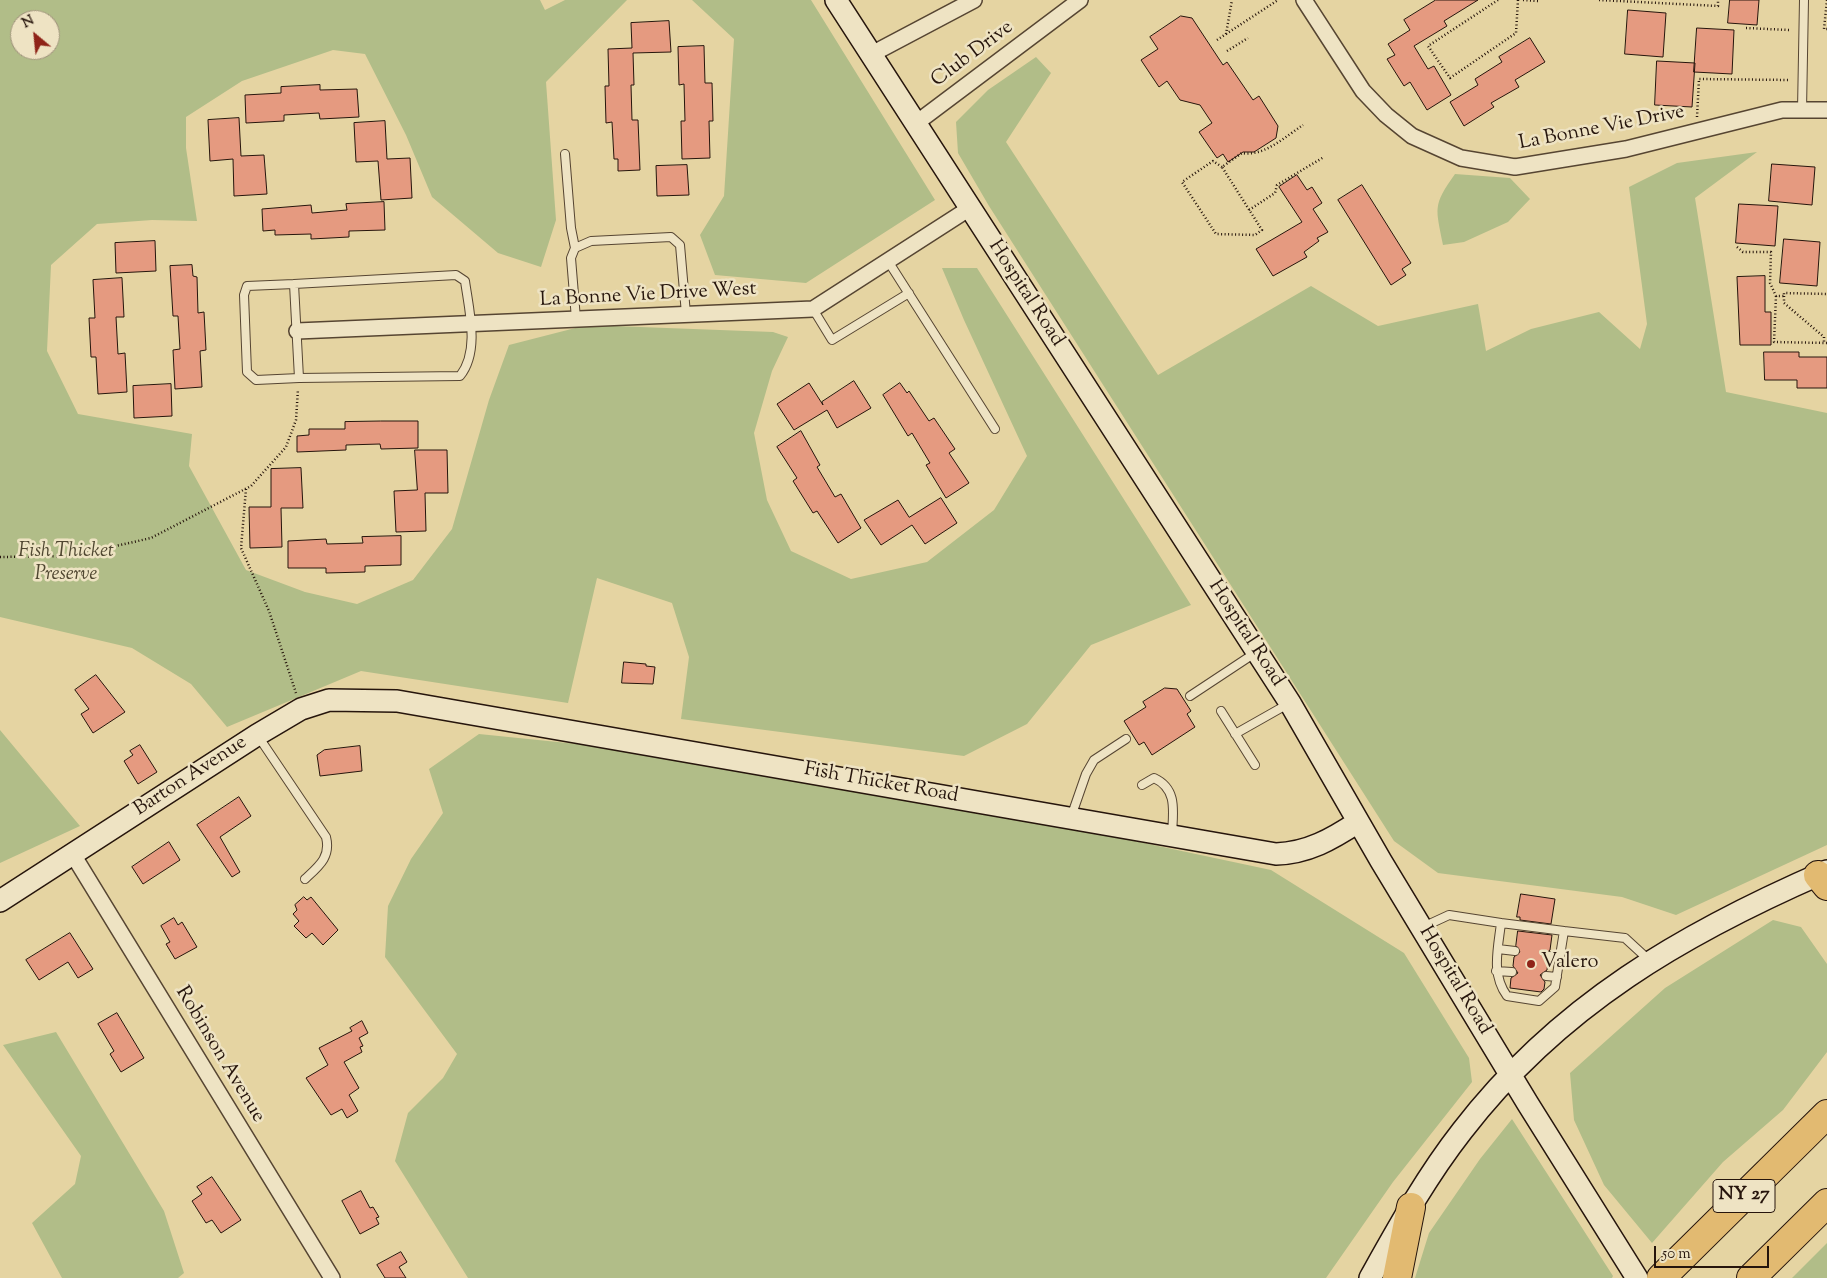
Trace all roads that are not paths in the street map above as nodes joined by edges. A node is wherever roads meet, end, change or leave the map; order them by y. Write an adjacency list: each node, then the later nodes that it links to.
1 (836, 0): 6 (street, Hospital Road)
2 (974, 0): 6 (street)
3 (1080, 0): 9 (street, Club Drive)
4 (1304, 0): 7 (street, La Bonne Vie Drive)
5 (1804, 0): 7 (lane)
6 (870, 54): 9 (street, Hospital Road)
7 (1802, 110): 8 (street, La Bonne Vie Drive)
8 (1827, 110)
9 (915, 124): 11 (street, Hospital Road)
10 (565, 154): 12 (lane)
11 (970, 208): 13 (street, La Bonne Vie Drive West); 23 (street, Hospital Road)
12 (576, 248): 17 (lane); 18 (lane)
13 (888, 261): 15 (lane); 16 (street, La Bonne Vie Drive West)
14 (294, 284): 19 (lane); 20 (lane); 21 (lane)
15 (909, 293): 16 (lane); 22 (lane)
16 (813, 308): 17 (street, La Bonne Vie Drive West)
17 (686, 314): 18 (street, La Bonne Vie Drive West)
18 (576, 319): 19 (street, La Bonne Vie Drive West)
19 (470, 324): 20 (street, La Bonne Vie Drive West); 21 (lane)
20 (297, 331): 21 (lane)
21 (299, 378)
22 (995, 429)
23 (1257, 652): 24 (lane); 26 (street, Hospital Road)
24 (1190, 696)
25 (397, 701): 28 (street, Barton Avenue); 33 (street, Fish Thicket Road)
26 (1290, 703): 29 (lane); 34 (street, Hospital Road)
27 (1221, 711): 29 (lane)
28 (257, 734): 36 (street, Barton Avenue); 38 (lane)
29 (1236, 734): 31 (lane)
30 (1126, 739): 33 (lane)
31 (1255, 765)
32 (1142, 785): 35 (lane)
33 (1071, 817): 35 (street, Fish Thicket Road)
34 (1358, 822): 35 (street, Fish Thicket Road); 41 (street, Hospital Road)
35 (1172, 834)
36 (72, 853): 39 (street, Barton Avenue); 56 (street, Robinson Avenue)
37 (1824, 878): 47 (street)
38 (305, 880)
39 (0, 901)
40 (1501, 923): 41 (lane); 42 (lane); 43 (lane)
41 (1421, 927): 52 (street, Hospital Road)
42 (1564, 931): 46 (lane); 47 (lane)
43 (1498, 949): 44 (lane); 48 (lane)
44 (1515, 951)
45 (1549, 956): 46 (lane)
46 (1560, 956): 51 (lane)
47 (1650, 961): 52 (street)
48 (1496, 971): 49 (lane); 51 (lane)
49 (1512, 972)
50 (1546, 976): 51 (lane)
51 (1557, 977)
52 (1511, 1076): 55 (street); 59 (street, Hospital Road)
53 (1827, 1114): 60 (highway, NY 27)
54 (1827, 1203): 61 (highway, NY 27)
55 (1411, 1206): 57 (street); 58 (highway)
56 (332, 1278)
57 (1370, 1278)
58 (1397, 1278)
59 (1637, 1278)
60 (1661, 1278)
61 (1751, 1278)

